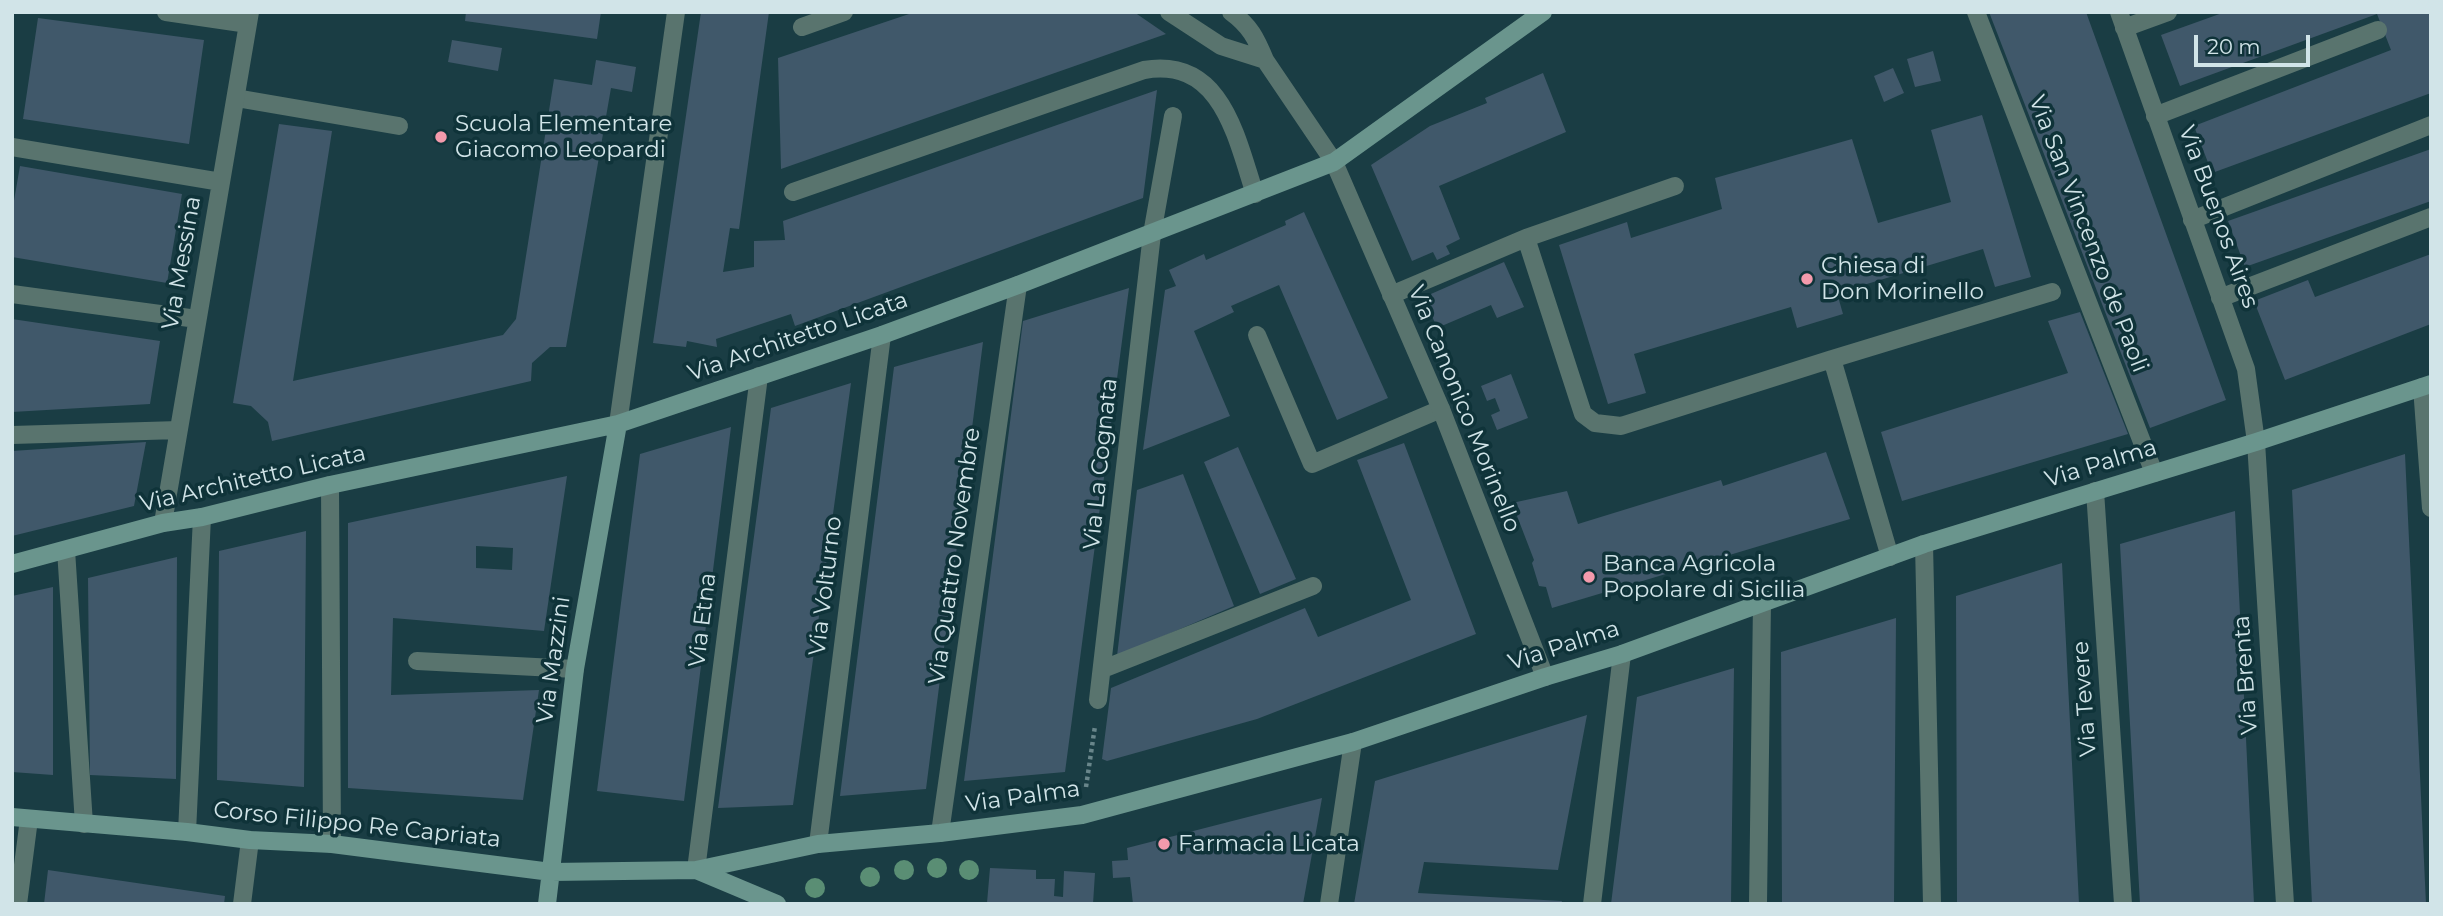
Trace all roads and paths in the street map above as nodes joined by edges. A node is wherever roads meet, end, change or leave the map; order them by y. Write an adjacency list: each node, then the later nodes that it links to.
1 (166, 12): 9 (street)
2 (676, 12): 42 (street)
3 (844, 12): 12 (street)
4 (1169, 12): 14 (street)
5 (1231, 12): 10 (street)
6 (1543, 12): 21 (main road, Via Architetto Licata)
7 (1976, 12): 46 (street, Via San Vincenzo de Paoli)
8 (2168, 12): 11 (street)
9 (249, 18): 15 (street, Via Messina)
10 (1247, 18): 14 (street, Via Canonico Morinello)
11 (2122, 20): 17 (street, Via Buenos Aires)
12 (802, 27)
13 (2378, 30): 17 (street)
14 (1265, 60): 21 (street, Via Canonico Morinello)
15 (236, 97): 19 (street); 22 (street, Via Messina)
16 (1173, 116): 28 (street, Via La Cognata)
17 (2155, 116): 27 (street, Via Buenos Aires)
18 (2431, 125): 27 (street)
19 (399, 126)
20 (12, 146): 22 (street)
21 (1334, 162): 25 (main road, Via Architetto Licata); 33 (street, Via Canonico Morinello)
22 (221, 182): 35 (street, Via Messina)
23 (1675, 186): 29 (street)
24 (793, 192): 25 (street)
25 (1255, 194): 28 (main road, Via Architetto Licata)
26 (2431, 217): 34 (street)
27 (2192, 220): 34 (street, Via Buenos Aires)
28 (1152, 234): 30 (main road, Via Architetto Licata); 61 (street, Via La Cognata)
29 (1526, 238): 33 (street); 38 (street)
30 (1018, 285): 36 (main road, Via Architetto Licata); 69 (street, Via Quattro Novembre)
31 (2052, 292): 38 (street)
32 (12, 295): 35 (street)
33 (1391, 295): 41 (street, Via Canonico Morinello)
34 (2220, 298): 45 (street, Via Buenos Aires)
35 (197, 319): 43 (street, Via Messina)
36 (882, 335): 39 (main road, Via Architetto Licata); 72 (street, Via Volturno)
37 (1257, 335): 41 (street)
38 (1832, 359): 54 (street)
39 (759, 376): 42 (main road, Via Architetto Licata); 73 (street, Via Etna)
40 (2427, 385): 45 (main road, Via Palma); 49 (street)
41 (1441, 409): 62 (street, Via Canonico Morinello)
42 (618, 424): 47 (main road, Via Architetto Licata); 60 (main road, Via Mazzini)
43 (179, 430): 44 (street); 51 (street, Via Messina)
44 (12, 435)
45 (2256, 442): 46 (main road, Via Palma); 84 (street, Via Brenta)
46 (2154, 472): 48 (main road, Via Palma)
47 (330, 485): 50 (main road, Via Architetto Licata); 71 (street)
48 (2095, 491): 52 (main road, Via Palma); 83 (street, Via Tevere)
49 (2431, 508)
50 (202, 517): 51 (main road, Via Architetto Licata); 68 (street)
51 (163, 523): 53 (main road, Via Architetto Licata)
52 (1924, 544): 54 (main road, Via Palma); 82 (street)
53 (66, 550): 55 (main road, Via Architetto Licata); 67 (street)
54 (1890, 557): 57 (main road, Via Palma)
55 (12, 564)
56 (1313, 586): 61 (street)
57 (1762, 602): 58 (main road, Via Palma); 81 (street)
58 (1622, 654): 62 (main road, Via Palma); 80 (street)
59 (417, 660): 60 (street)
60 (575, 669): 74 (main road, Via Mazzini)
61 (1103, 669): 63 (street, Via La Cognata)
62 (1545, 677): 64 (main road, Via Palma)
63 (1098, 700): 65 (path)
64 (1353, 742): 65 (main road, Via Palma); 79 (street)
65 (1082, 815): 69 (main road, Via Palma)
66 (21, 818): 67 (main road, Corso Filippo Re Capriata); 75 (street)
67 (84, 824): 68 (main road, Corso Filippo Re Capriata)
68 (187, 832): 70 (main road, Corso Filippo Re Capriata)
69 (940, 833): 72 (main road, Corso Filippo Re Capriata)
70 (250, 840): 71 (main road, Corso Filippo Re Capriata); 76 (street)
71 (332, 844): 74 (main road, Corso Filippo Re Capriata)
72 (818, 844): 73 (main road, Corso Filippo Re Capriata)
73 (696, 870): 74 (main road, Corso Filippo Re Capriata); 78 (main road, Corso Filippo Re Capriata)
74 (551, 872): 77 (main road, Via Mazzini)
75 (18, 904)
76 (242, 904)
77 (547, 904)
78 (777, 904)
79 (1329, 904)
80 (1592, 904)
81 (1758, 904)
82 (1932, 904)
83 (2123, 904)
84 (2285, 904)

